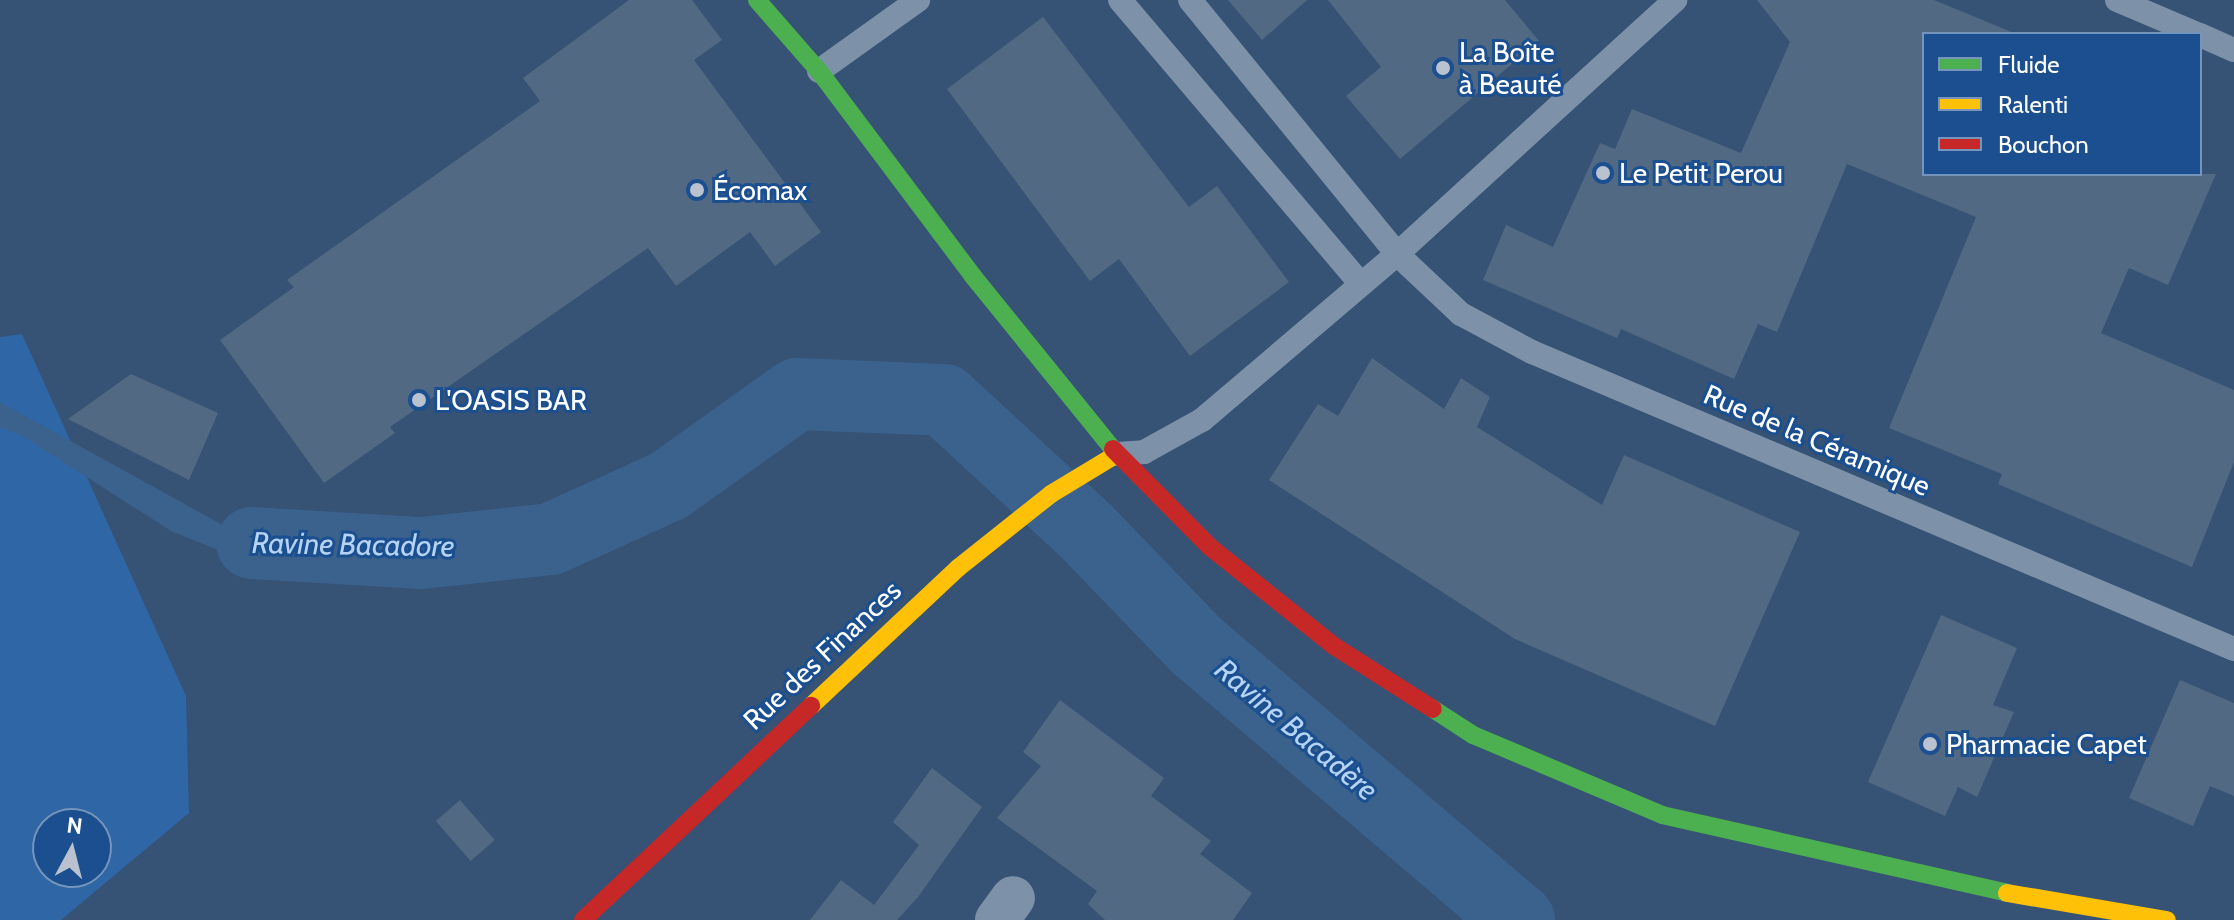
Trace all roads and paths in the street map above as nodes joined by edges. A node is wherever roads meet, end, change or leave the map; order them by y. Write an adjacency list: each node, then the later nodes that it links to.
1 (757, 0): 10 (street)
2 (918, 0): 10 (lane)
3 (1120, 0): 12 (lane)
4 (1190, 0): 11 (lane, Rue de la Céramique)
5 (1675, 0): 11 (lane)
6 (2117, 0): 7 (lane)
7 (2192, 32)
8 (2202, 36): 9 (lane)
9 (2234, 50)
10 (819, 71): 13 (street)
11 (1397, 254): 12 (lane); 14 (lane, Rue de la Céramique)
12 (1359, 282): 13 (lane)
13 (1117, 454): 15 (street); 16 (street, Rue des Finances)
14 (2234, 649)
15 (2076, 908): 17 (street); 18 (street)
16 (583, 920)
17 (2104, 920)
18 (2167, 920)

